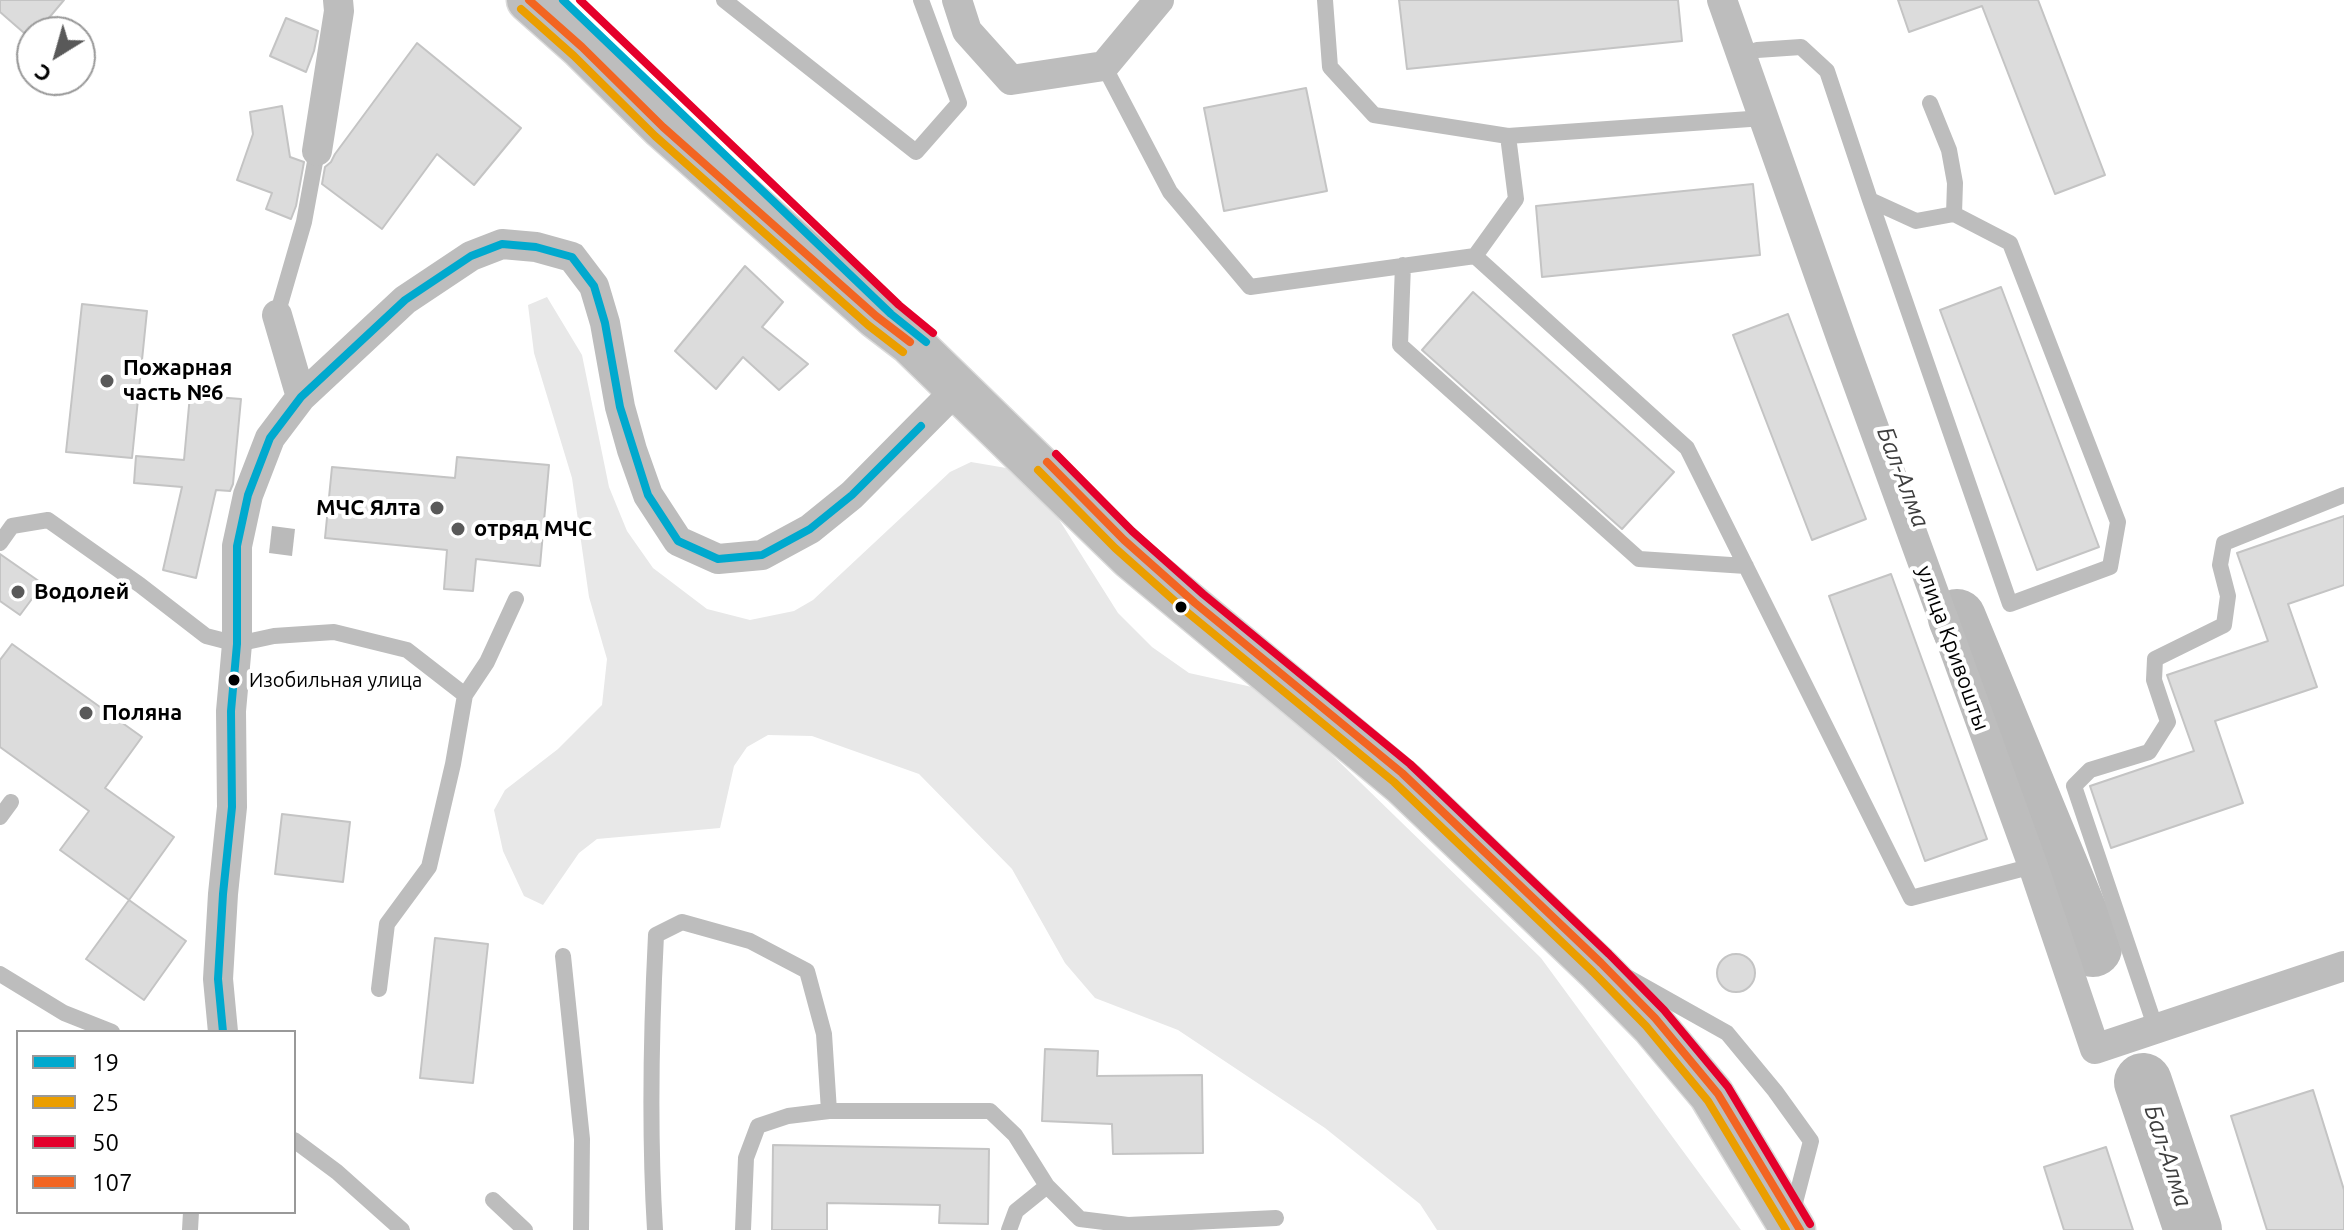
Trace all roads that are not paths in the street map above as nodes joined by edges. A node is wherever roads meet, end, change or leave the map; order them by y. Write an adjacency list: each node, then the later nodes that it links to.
1 (338, 0): 15 (street)
2 (529, 0): 21 (highway)
3 (563, 0): 21 (highway)
4 (724, 0): 5 (lane)
5 (921, 0)
6 (957, 0): 11 (street)
7 (1159, 0): 11 (street)
8 (1325, 0): 14 (lane)
9 (1722, 0): 10 (street, улица Кривошты)
10 (1749, 52): 13 (street, улица Кривошты); 16 (lane)
11 (1104, 66): 19 (lane)
12 (1930, 103): 17 (lane)
13 (1764, 118): 14 (lane); 33 (street, улица Кривошты)
14 (1508, 136): 18 (lane)
15 (317, 151): 20 (lane)
16 (1870, 200): 17 (lane); 17 (lane)
17 (1954, 214)
18 (1475, 256): 19 (lane); 27 (lane)
19 (1403, 265): 27 (lane)
20 (277, 315): 23 (street)
21 (918, 342): 22 (highway); 24 (highway)
22 (958, 388): 23 (street); 24 (highway)
23 (301, 397): 29 (street)
24 (1052, 474): 46 (highway); 46 (highway)
25 (2344, 495): 38 (lane)
26 (0, 543): 29 (lane)
27 (1746, 566): 33 (lane)
28 (516, 599): 30 (lane)
29 (237, 644): 30 (lane); 40 (street)
30 (465, 695): 37 (lane)
31 (11, 802): 32 (lane)
32 (0, 817)
33 (2033, 866): 38 (street, улица Кривошты)
34 (563, 956): 49 (lane)
35 (2344, 966): 38 (street, улица Кривошты)
36 (0, 974): 39 (lane)
37 (379, 989)
38 (2156, 1029)
39 (107, 1030)
40 (223, 1030)
41 (829, 1111): 43 (lane); 50 (lane); 51 (lane)
42 (296, 1141): 47 (lane)
43 (1047, 1186): 45 (lane); 52 (lane)
44 (493, 1200): 48 (lane)
45 (1276, 1218)
46 (1795, 1225)
47 (402, 1230)
48 (525, 1230)
49 (581, 1230)
50 (655, 1230)
51 (743, 1230)
52 (1009, 1230)

